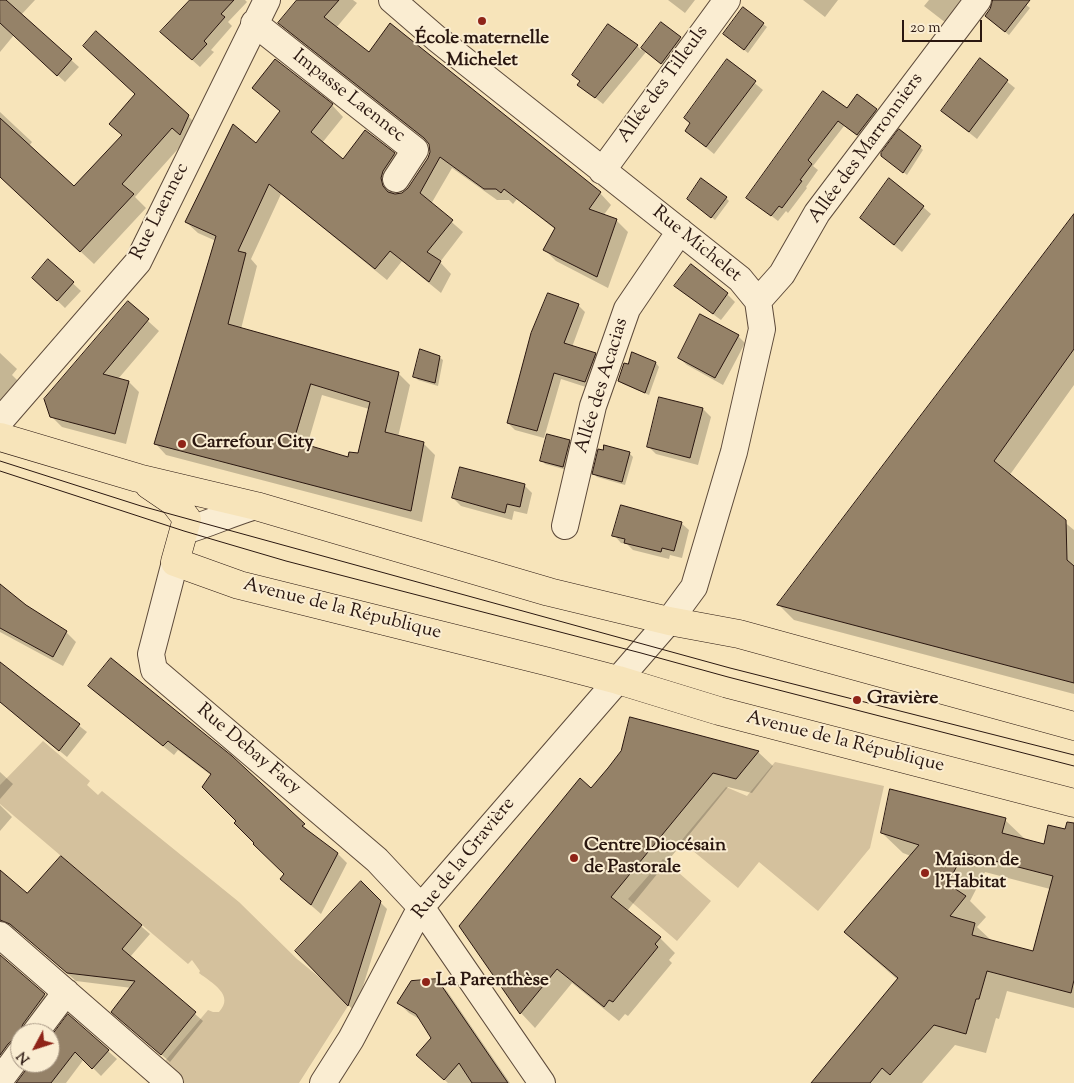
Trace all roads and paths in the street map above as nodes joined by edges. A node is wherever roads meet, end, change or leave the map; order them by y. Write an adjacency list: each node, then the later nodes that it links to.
1 (267, 0): 5 (street, Rue Laennec)
2 (392, 0): 6 (street, Rue Michelet)
3 (727, 0): 6 (street, Allée des Tilleuls)
4 (978, 0): 9 (street, Allée des Marronniers)
5 (254, 23): 7 (street, Impasse Laennec); 10 (street, Rue Laennec)
6 (602, 170): 8 (street, Rue Michelet)
7 (396, 179)
8 (680, 231): 9 (street, Rue Michelet); 14 (street, Allée des Acacias)
9 (758, 301): 17 (street)
10 (0, 421)
11 (0, 437): 12 (main road)
12 (138, 478): 13 (main road); 15 (main road)
13 (256, 506): 15 (street); 17 (main road)
14 (565, 526)
15 (184, 531): 16 (main road)
16 (175, 562): 18 (main road, Avenue de la République); 21 (street, Rue Debay Facy)
17 (669, 621): 18 (street); 19 (main road)
18 (618, 680): 20 (main road, Avenue de la République); 21 (street, Rue de la Gravière)
19 (1074, 726)
20 (1074, 802)
21 (421, 907): 28 (street, Rue de la Gravière); 29 (street, Rue Debay Facy)
22 (0, 935): 23 (street)
23 (66, 992): 24 (street); 27 (street)
24 (43, 1023)
25 (10, 1067): 26 (street)
26 (0, 1080)
27 (170, 1083)
28 (323, 1083)
29 (542, 1083)

